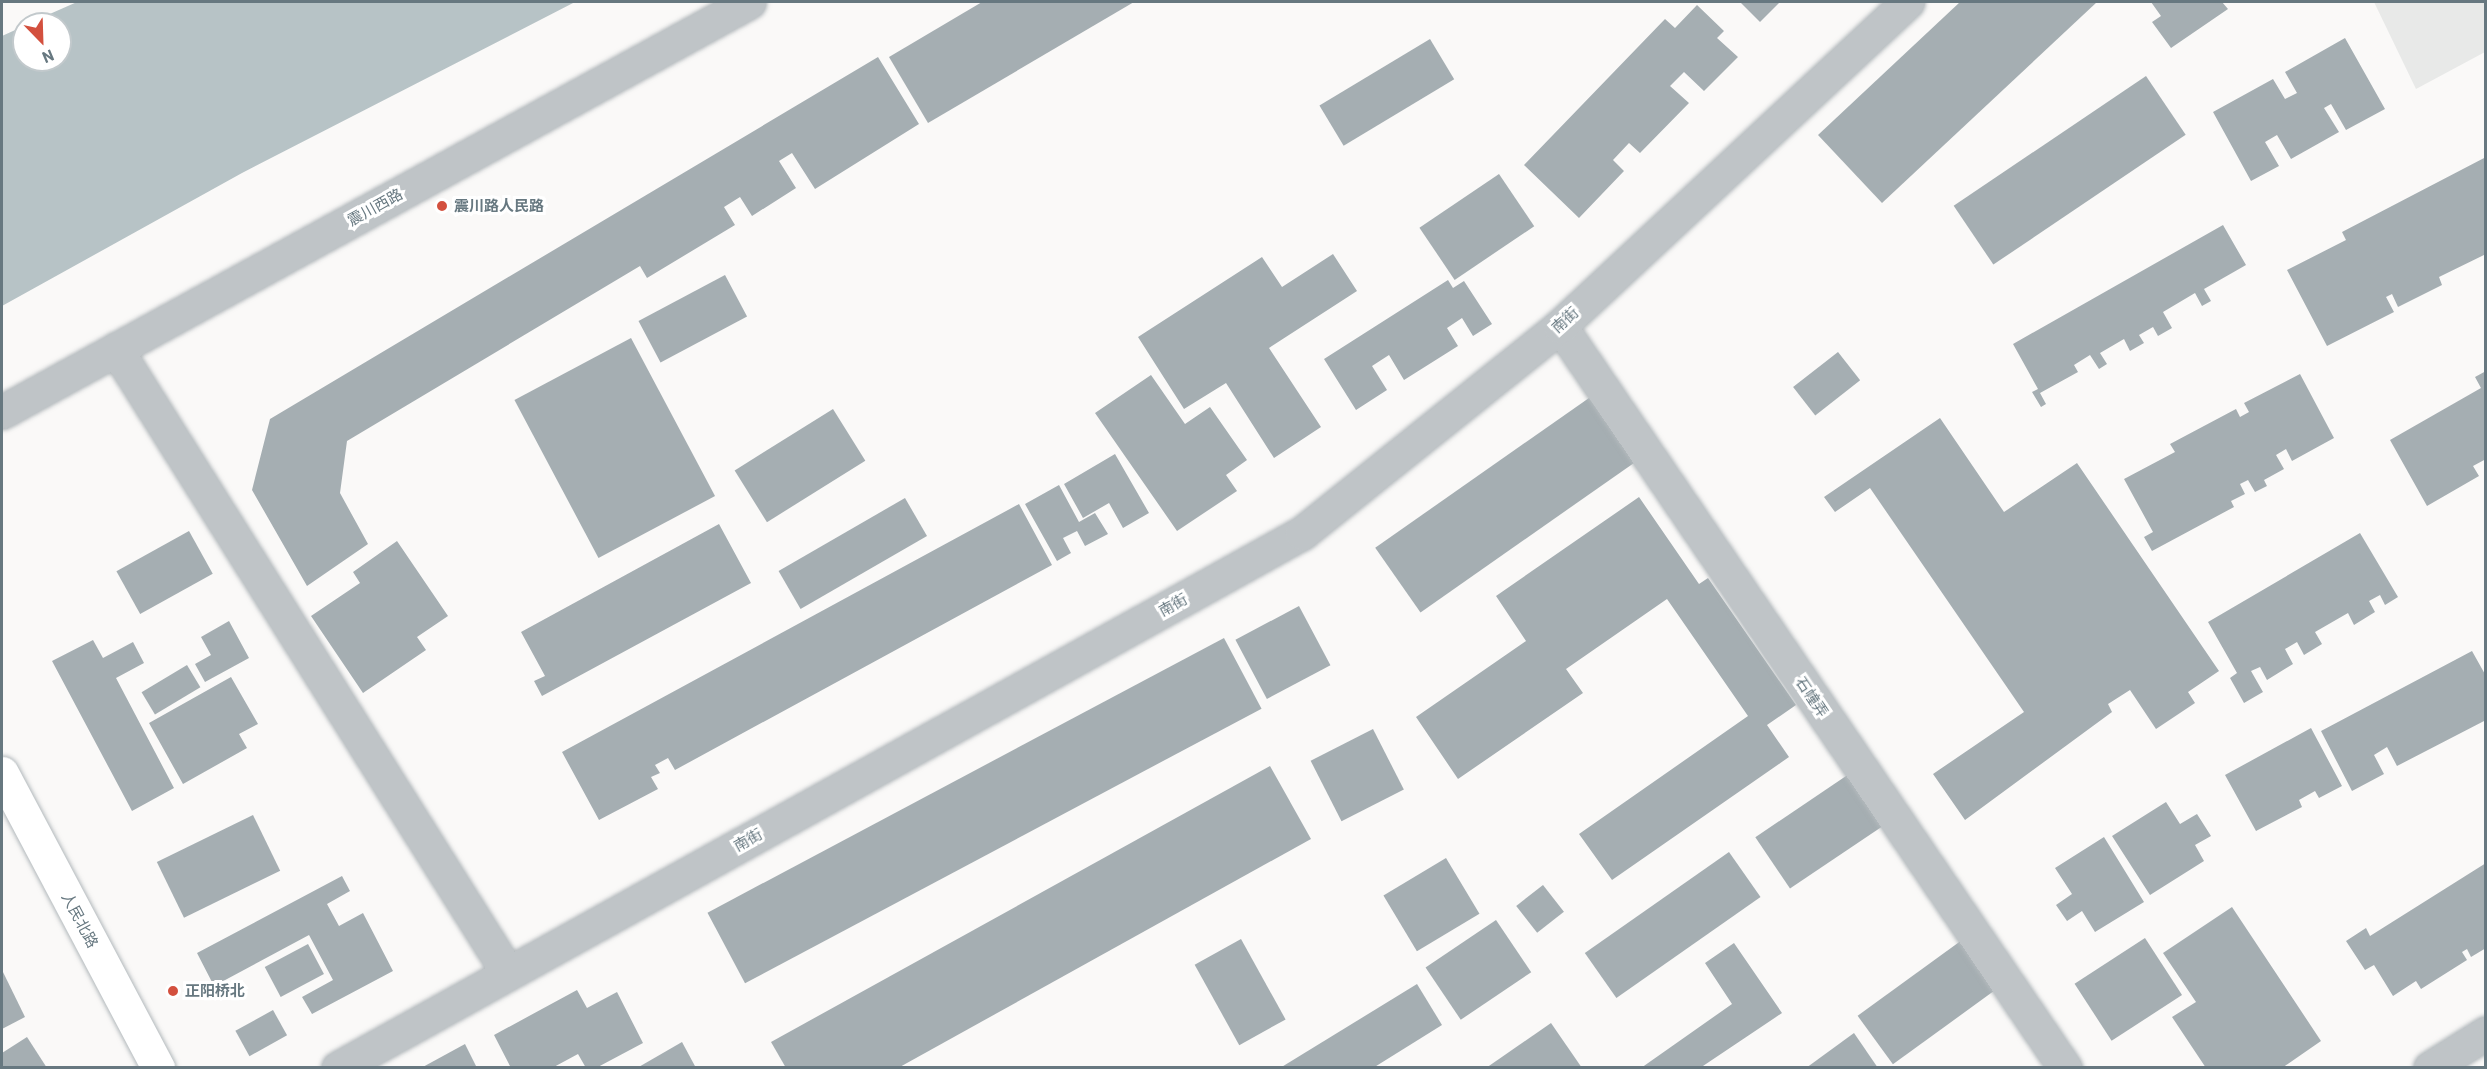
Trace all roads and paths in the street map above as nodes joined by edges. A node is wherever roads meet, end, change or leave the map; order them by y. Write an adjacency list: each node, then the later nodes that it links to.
1 (749, 2): 4 (street, 震川西路)
2 (1908, 2): 3 (street, 南街)
3 (1560, 326): 7 (street, 南街); 11 (street, 石幢弄)
4 (116, 350): 5 (street, 震川西路); 7 (street)
5 (2, 412)
6 (2, 773): 9 (main road, 人民北路)
7 (508, 973): 10 (street, 南街)
8 (2486, 1033): 12 (street)
9 (158, 1068)
10 (338, 1068)
11 (2066, 1068)
12 (2430, 1068)

